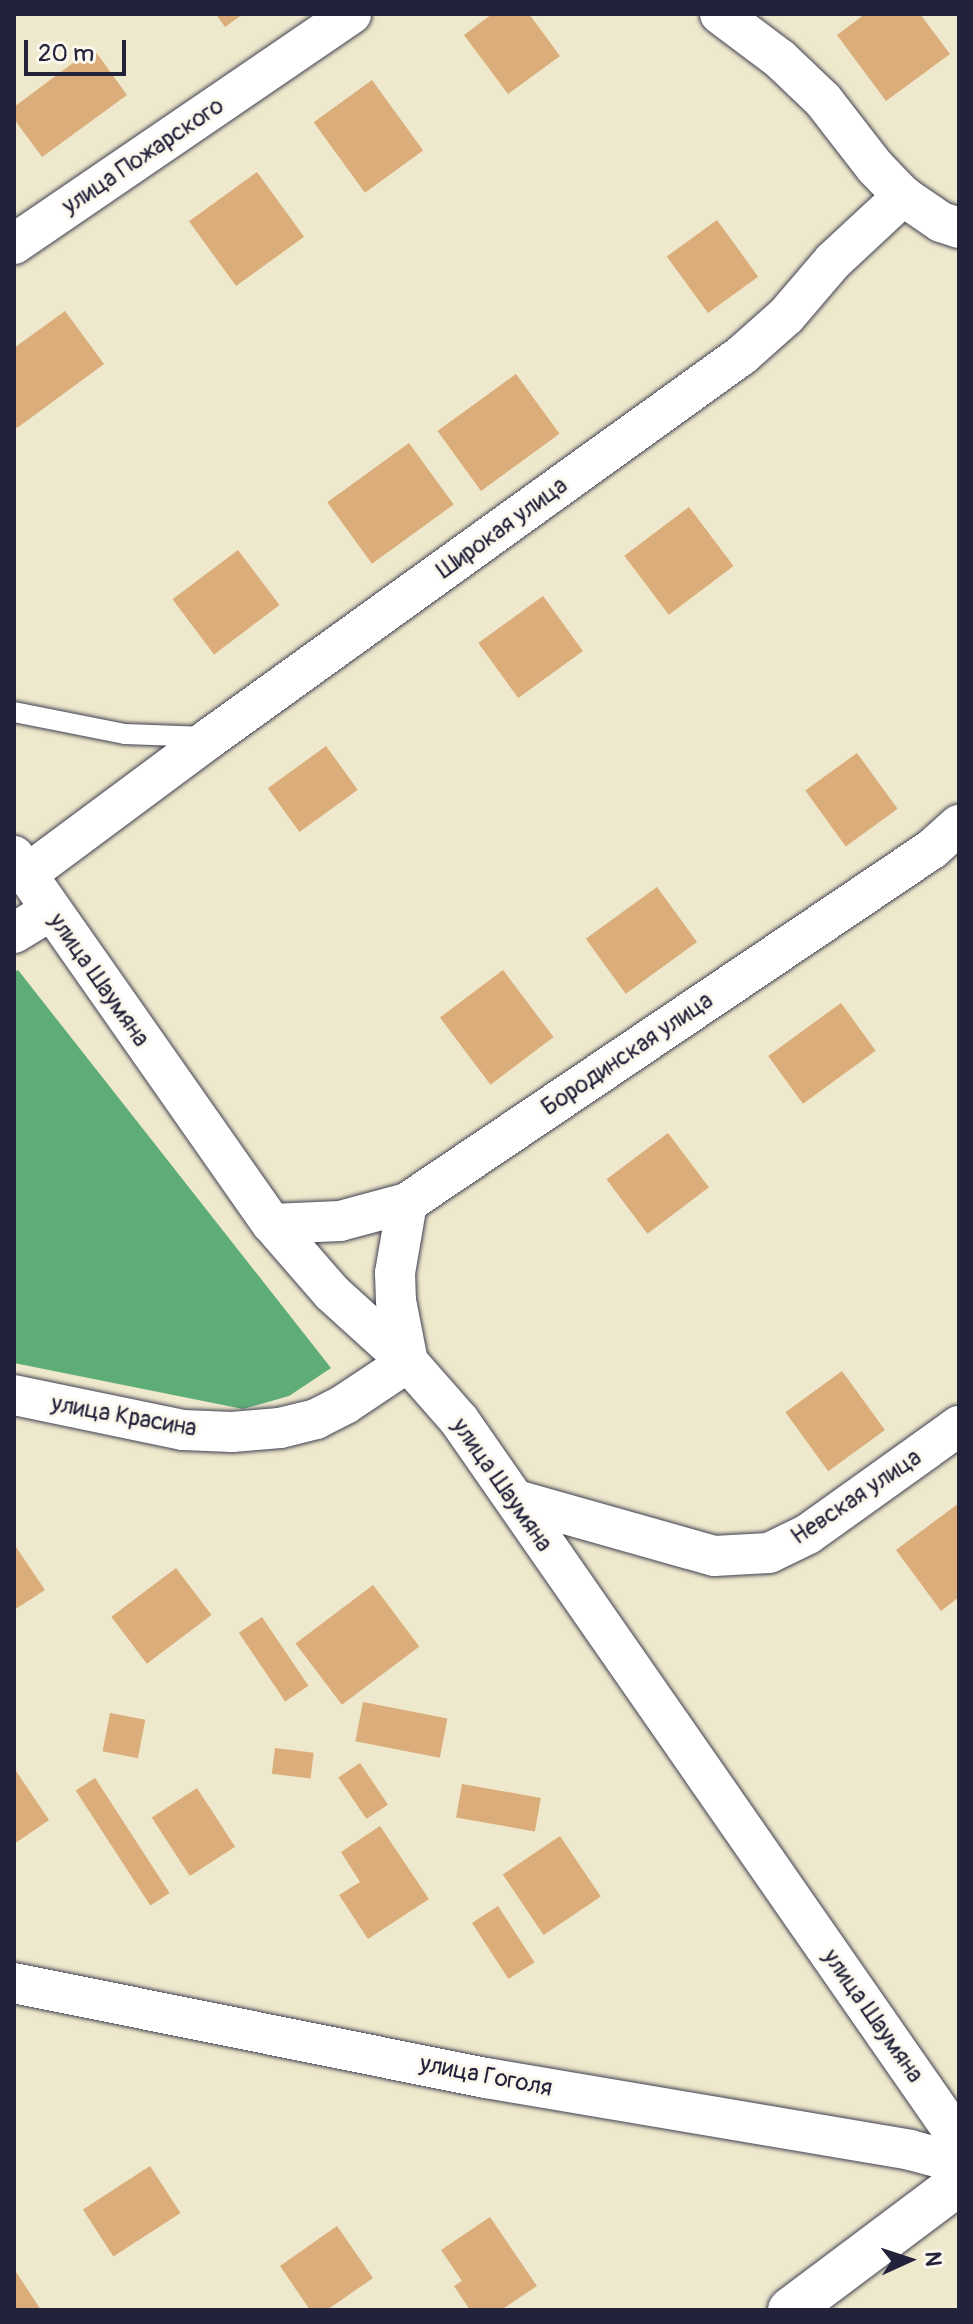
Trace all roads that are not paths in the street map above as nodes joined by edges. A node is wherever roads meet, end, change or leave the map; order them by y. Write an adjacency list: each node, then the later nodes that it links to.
1 (351, 14): 5 (street, улица Пожарского)
2 (720, 14): 3 (street)
3 (903, 196): 4 (street); 7 (street, Широкая улица)
4 (959, 228)
5 (14, 244)
6 (14, 712): 7 (lane)
7 (210, 738): 9 (street, Широкая улица)
8 (959, 825): 12 (street, Бородинская улица)
9 (21, 865): 10 (street, улица Шаумяна)
10 (50, 911): 11 (street); 13 (street, улица Шаумяна)
11 (14, 933)
12 (407, 1203): 13 (street, Бородинская улица); 14 (street)
13 (272, 1224): 14 (street, улица Шаумяна)
14 (408, 1362): 15 (street, улица Красина); 17 (street, улица Шаумяна)
15 (14, 1395)
16 (959, 1426): 17 (street, Невская улица)
17 (516, 1500): 19 (street, улица Шаумяна)
18 (14, 1983): 20 (street, улица Гоголя)
19 (959, 2140)
20 (959, 2163)
21 (959, 2183): 22 (street)
22 (790, 2310)

